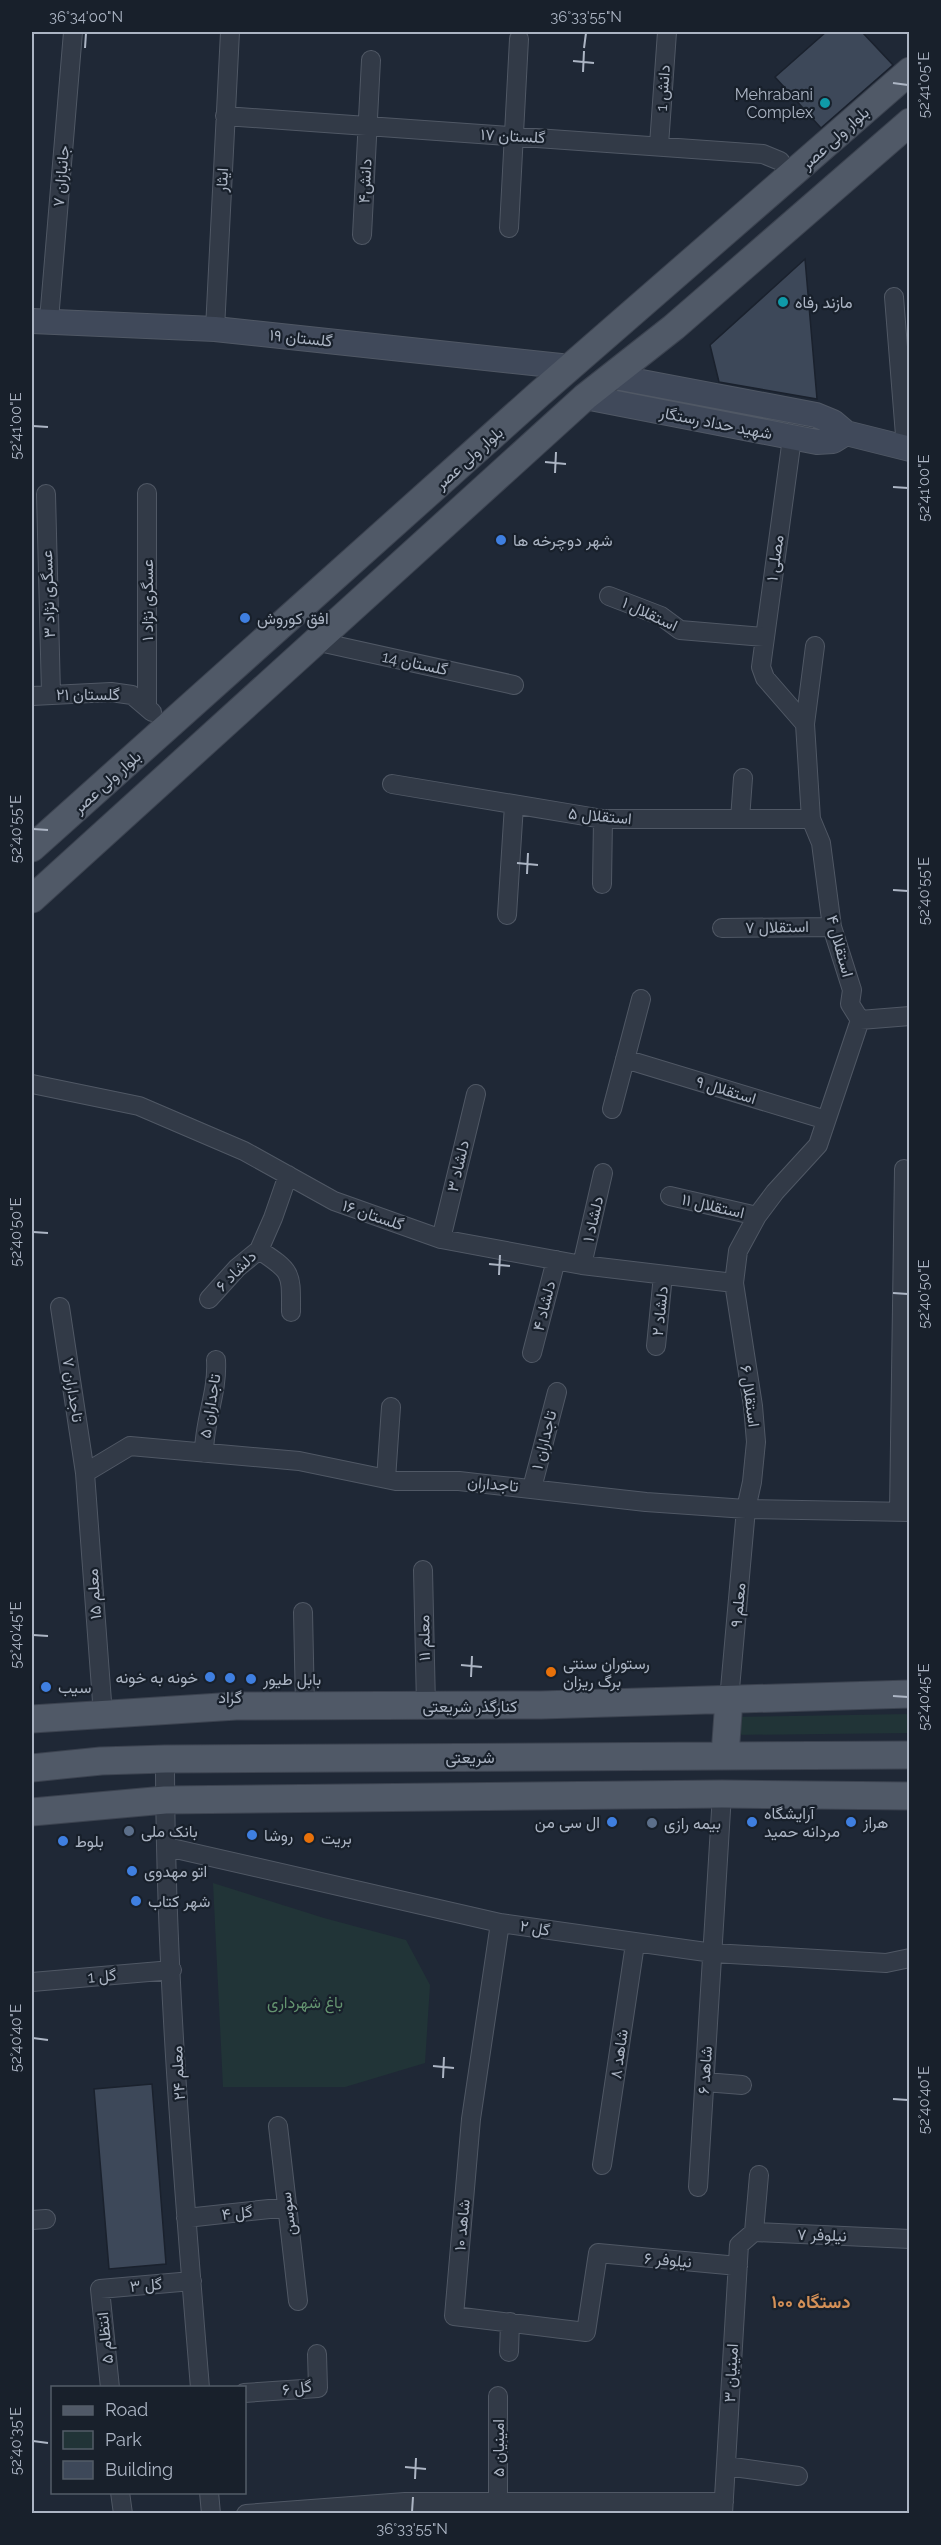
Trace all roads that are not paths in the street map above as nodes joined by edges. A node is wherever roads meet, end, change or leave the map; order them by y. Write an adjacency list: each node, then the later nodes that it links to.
1 (73, 32): 16 (street, جانبازان ۷)
2 (230, 32): 7 (street, ایثار)
3 (668, 32): 11 (street, دانش 1)
4 (519, 39): 10 (street)
5 (371, 60): 9 (street, دانش۴)
6 (909, 71): 12 (main road, بلوار ولی عصر)
7 (225, 116): 9 (street, گلستان ۱۷); 17 (street, ایثار)
8 (909, 122): 20 (main road, بلوار ولی عصر)
9 (367, 128): 10 (street, گلستان ۱۷); 14 (street, دانش۴)
10 (513, 136): 11 (street, گلستان ۱۷); 13 (street)
11 (659, 145): 12 (street, گلستان ۱۷)
12 (791, 177): 18 (main road, بلوار ولی عصر)
13 (509, 228)
14 (362, 235)
15 (894, 297): 24 (street)
16 (40, 320): 17 (main road, گلستان ۱۹)
17 (215, 329): 19 (main road, گلستان ۱۹)
18 (594, 346): 19 (main road, بلوار ولی عصر); 20 (main road)
19 (570, 367): 20 (main road); 21 (main road); 36 (main road, بلوار ولی عصر)
20 (610, 376): 21 (main road, بلوار ولی عصر); 22 (main road, شهید حداد رستگار)
21 (585, 397): 23 (main road, شهید حداد رستگار); 29 (main road, بلوار ولی عصر)
22 (846, 433): 23 (main road, شهید حداد رستگار); 24 (main road, شهید حداد رستگار)
23 (792, 438): 28 (street, مصلی ۱)
24 (908, 448)
25 (147, 493): 34 (street, عسگری نژاد ۱)
26 (46, 494): 32 (street, عسگری نژاد ۳)
27 (609, 596): 28 (street, استقلال ۱)
28 (764, 637): 35 (street, مصلی ۱)
29 (315, 641): 31 (street, گلستان 14); 45 (main road, بلوار ولی عصر)
30 (814, 646): 35 (street, استقلال ۴)
31 (514, 685)
32 (51, 694): 33 (street, گلستان ۲۱); 34 (street, گلستان ۲۱)
33 (32, 696)
34 (147, 707): 36 (street, گلستان ۲۱)
35 (805, 724): 42 (street, استقلال ۴)
36 (167, 728): 43 (main road, بلوار ولی عصر)
37 (743, 778): 41 (street)
38 (392, 784): 39 (street, استقلال ۵)
39 (514, 805): 40 (street, استقلال ۵); 46 (street)
40 (603, 819): 41 (street, استقلال ۵); 44 (street)
41 (740, 819): 42 (street, استقلال ۵)
42 (812, 819): 47 (street, استقلال ۴)
43 (32, 849)
44 (602, 884)
45 (32, 899)
46 (507, 915)
47 (832, 927): 48 (street, استقلال ۷); 51 (street, استقلال ۴)
48 (722, 928)
49 (641, 999): 52 (street)
50 (909, 1016): 51 (street)
51 (860, 1020): 56 (street)
52 (625, 1059): 55 (street); 56 (street, استقلال ۹)
53 (32, 1084): 59 (street, گلستان ۱۶)
54 (476, 1094): 62 (street, دلشاد ۳)
55 (612, 1109)
56 (826, 1120): 61 (street)
57 (904, 1169): 81 (street)
58 (603, 1173): 65 (street, دلشاد ۱)
59 (288, 1175): 62 (street, گلستان ۱۶); 63 (street, دلشاد ۶)
60 (670, 1196): 61 (street, استقلال ۱۱)
61 (757, 1216): 67 (street)
62 (441, 1239): 64 (street, گلستان ۱۶)
63 (259, 1250): 68 (street, دلشاد ۶); 70 (street)
64 (556, 1260): 65 (street, گلستان ۱۶); 72 (street, دلشاد ۴)
65 (582, 1265): 66 (street, گلستان ۱۶)
66 (663, 1275): 67 (street, گلستان ۱۶); 71 (street, دلشاد ۲)
67 (734, 1283): 80 (street, استقلال ۶)
68 (209, 1299)
69 (60, 1307): 77 (street, تاجداران ۷)
70 (291, 1312)
71 (656, 1346)
72 (532, 1353)
73 (216, 1360): 76 (street, تاجداران ۵)
74 (557, 1392): 79 (street, تاجداران ۱)
75 (391, 1407): 78 (street)
76 (204, 1453): 77 (street, تاجداران); 78 (street, تاجداران)
77 (86, 1473): 88 (street, معلم ۱۵)
78 (386, 1479): 79 (street, تاجداران)
79 (532, 1488): 80 (street, تاجداران)
80 (746, 1509): 81 (street, تاجداران); 85 (street, معلم ۹)
81 (904, 1512)
82 (423, 1570): 87 (street, معلم ۱۱)
83 (303, 1612): 86 (street)
84 (909, 1694): 85 (main road, کنارگذر شریعتی)
85 (729, 1700): 87 (main road, کنارگذر شریعتی); 90 (main road)
86 (306, 1706): 87 (main road, کنارگذر شریعتی); 88 (main road, کنارگذر شریعتی)
87 (426, 1706)
88 (103, 1715): 89 (main road, کنارگذر شریعتی)
89 (32, 1719)
90 (725, 1755): 91 (main road, شریعتی); 92 (main road, شریعتی)
91 (909, 1755)
92 (165, 1759): 93 (main road, شریعتی); 96 (street, معلم ۲۴)
93 (32, 1768)
94 (722, 1794): 95 (main road); 96 (main road); 101 (street, شاهد ۶)
95 (909, 1796)
96 (165, 1800): 97 (main road); 98 (street, معلم ۲۴)
97 (32, 1812)
98 (167, 1847): 99 (street, گل ۲); 103 (street, معلم ۲۴)
99 (500, 1923): 100 (street, گل ۲); 120 (street, شاهد ۱۰)
100 (635, 1944): 101 (street, گل ۲); 108 (street, شاهد ۸)
101 (713, 1953): 102 (street, گل ۲); 105 (street, شاهد ۶)
102 (909, 1958)
103 (172, 1970): 104 (street, گل 1); 112 (street, معلم ۲۴)
104 (32, 1982)
105 (705, 2082): 106 (street); 110 (street, شاهد ۶)
106 (742, 2085)
107 (278, 2126): 111 (street, سوسن)
108 (602, 2165)
109 (759, 2175): 113 (street)
110 (698, 2187)
111 (288, 2207): 112 (street, گل ۴); 119 (street, سوسن)
112 (186, 2218): 117 (street, معلم ۲۴)
113 (754, 2232): 114 (street, نیلوفر ۷); 116 (street, امینیان ۳)
114 (909, 2239)
115 (598, 2253): 116 (street, نیلوفر ۶); 120 (street, شاهد ۱۰)
116 (738, 2266): 127 (street, امینیان ۳)
117 (192, 2281): 118 (street, گل ۳); 124 (street, معلم ۲۴)
118 (100, 2289): 123 (street, انتظام ۵)
119 (298, 2301)
120 (510, 2322): 121 (street)
121 (508, 2352)
122 (317, 2354): 125 (street, گل ۶)
123 (110, 2386)
124 (200, 2386)
125 (246, 2393)
126 (498, 2396): 131 (street, امینیان ۵)
127 (726, 2466): 128 (street); 134 (street, امینیان ۳)
128 (798, 2476)
129 (120, 2494): 135 (street)
130 (209, 2494): 136 (street)
131 (498, 2500): 132 (street); 133 (street)
132 (582, 2507): 134 (street)
133 (406, 2508): 137 (street)
134 (723, 2508)
135 (123, 2514)
136 (211, 2514)
137 (246, 2514)

